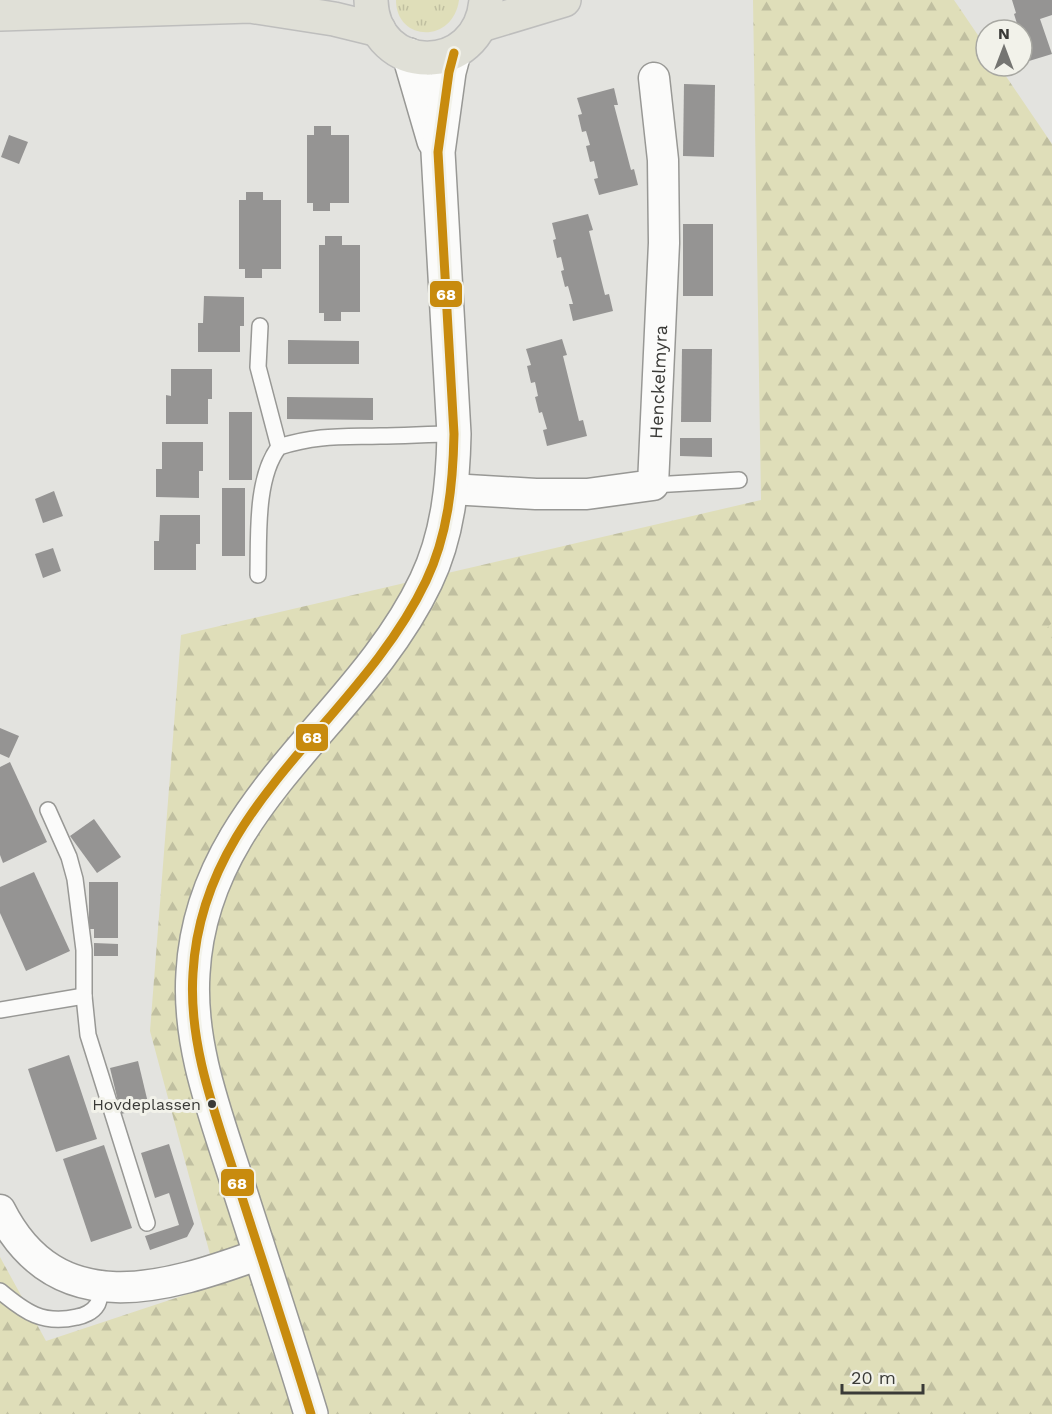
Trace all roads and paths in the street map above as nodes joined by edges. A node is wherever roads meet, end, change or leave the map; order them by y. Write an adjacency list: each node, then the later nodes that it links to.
1 (564, 0): 3 (main road)
2 (264, 3): 4 (main road); 5 (main road)
3 (483, 12): 6 (main road)
4 (0, 14)
5 (375, 15): 7 (main road)
6 (454, 53): 7 (main road); 9 (street)
7 (409, 56): 9 (street)
8 (654, 78): 14 (street, Henckelmyra)
9 (438, 152): 11 (street)
10 (260, 326): 12 (lane)
11 (454, 434): 12 (lane); 15 (street)
12 (279, 447): 16 (lane)
13 (739, 480): 14 (lane)
14 (653, 485): 15 (street)
15 (451, 489): 22 (street)
16 (258, 575)
17 (48, 810): 18 (lane)
18 (84, 996): 19 (lane); 21 (lane)
19 (0, 1010)
20 (0, 1210): 23 (street)
21 (147, 1223)
22 (260, 1254): 23 (street); 25 (street)
23 (101, 1287): 24 (lane)
24 (0, 1291)
25 (311, 1414)

